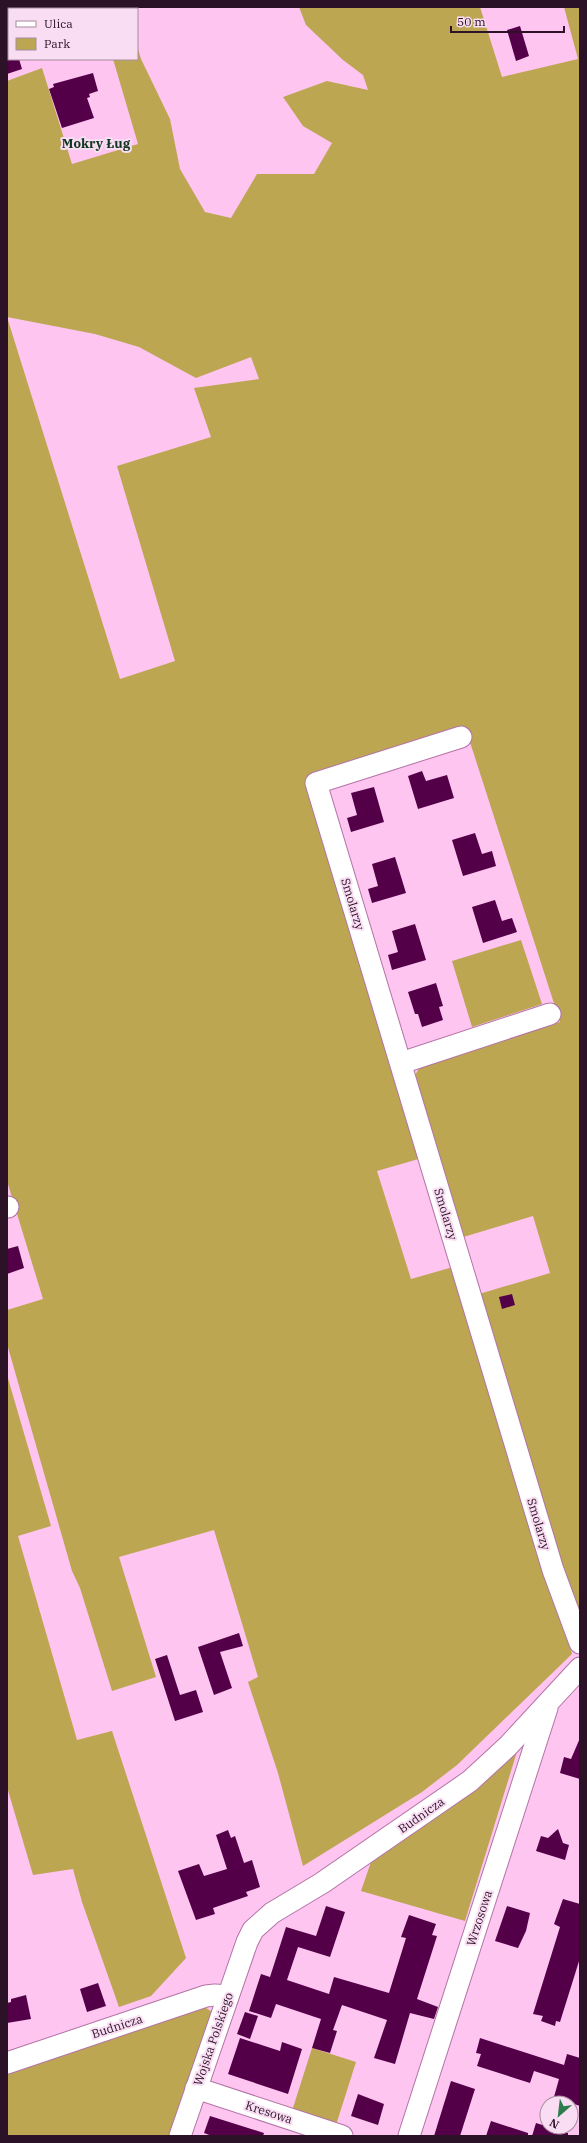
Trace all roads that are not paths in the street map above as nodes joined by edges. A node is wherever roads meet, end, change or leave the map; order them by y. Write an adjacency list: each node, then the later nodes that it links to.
1 (461, 737): 3 (street, Smolarzy)
2 (550, 1014): 3 (street)
3 (401, 1063): 4 (street, Smolarzy)
4 (580, 1643)
5 (580, 1668): 6 (street, Budnicza)
6 (549, 1700): 7 (street, Budnicza); 13 (street, Wrzosowa)
7 (246, 1942): 8 (street, Wojska Polskiego)
8 (228, 1996): 9 (street, Budnicza); 10 (street, Wojska Polskiego)
9 (7, 2063)
10 (196, 2088): 11 (street, Wojska Polskiego); 12 (street, Kresowa)
11 (180, 2136)
12 (342, 2136)
13 (408, 2136)

